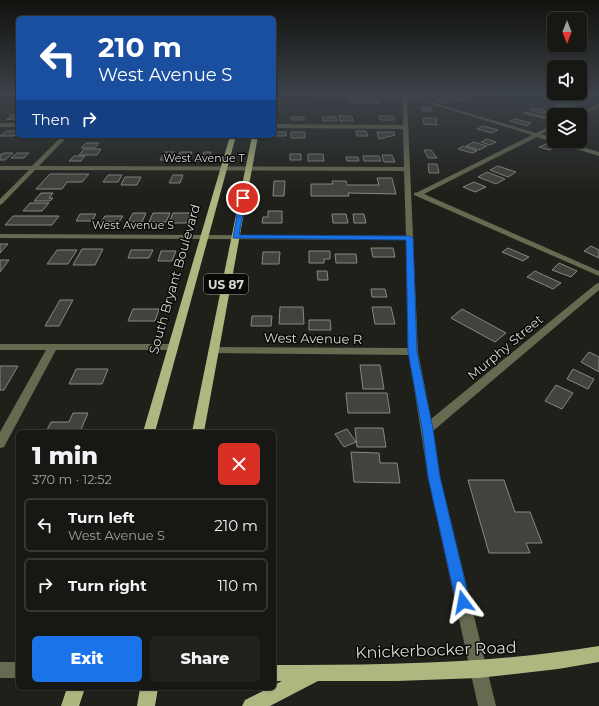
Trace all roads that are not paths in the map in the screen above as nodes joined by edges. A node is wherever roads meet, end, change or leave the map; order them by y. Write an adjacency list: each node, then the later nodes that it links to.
1 (406, 127): 13 (street)
2 (513, 128): 4 (street)
3 (547, 129): 4 (street)
4 (535, 135): 8 (street); 15 (street)
5 (63, 138): 10 (street)
6 (232, 138): 11 (main road, South Bryant Boulevard / US 87)
7 (255, 138): 12 (main road, US 87)
8 (599, 154)
9 (0, 168): 10 (street, West Avenue T)
10 (34, 168): 11 (street, West Avenue T); 16 (street)
11 (224, 168): 12 (street, West Avenue T); 18 (main road, South Bryant Boulevard / US 87)
12 (249, 168): 13 (street, West Avenue T); 19 (main road, US 87)
13 (407, 169): 14 (street)
14 (408, 194): 15 (street); 20 (street)
15 (419, 194): 21 (street)
16 (0, 203)
17 (0, 236): 18 (street, West Avenue S)
18 (204, 237): 19 (street, West Avenue S); 25 (main road, South Bryant Boulevard / US 87)
19 (236, 237): 20 (street, West Avenue S); 26 (main road, US 87)
20 (409, 238): 27 (street)
21 (599, 274)
22 (599, 286): 28 (street, Murphy Street)
23 (0, 347): 24 (street)
24 (53, 347): 25 (street); 31 (street)
25 (173, 347): 29 (main road, South Bryant Boulevard / US 87)
26 (213, 350): 27 (street, West Avenue R); 30 (main road, US 87)
27 (413, 352): 28 (street)
28 (428, 429): 35 (street)
29 (150, 430)
30 (198, 430)
31 (0, 443)
32 (599, 654): 35 (main road, Knickerbocker Road)
33 (0, 670): 34 (street)
34 (16, 670)
35 (479, 671): 37 (main road, Knickerbocker Road); 43 (street)
36 (276, 673): 37 (main road, Knickerbocker Road)
37 (316, 673): 42 (main road)
38 (75, 690): 40 (main road)
39 (149, 690): 41 (main road)
40 (70, 706)
41 (146, 706)
42 (251, 706)
43 (486, 706)

